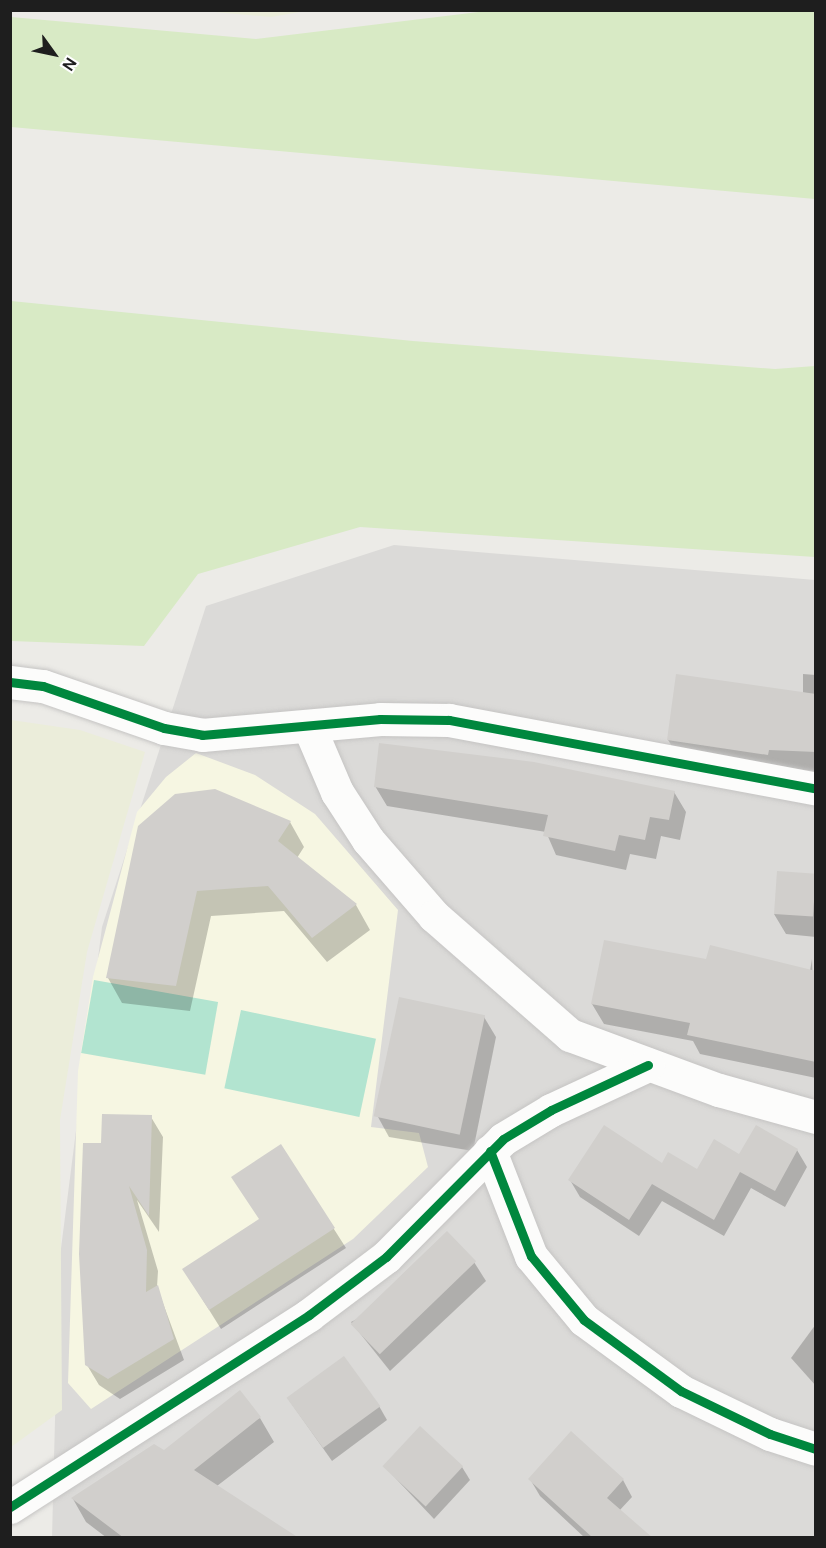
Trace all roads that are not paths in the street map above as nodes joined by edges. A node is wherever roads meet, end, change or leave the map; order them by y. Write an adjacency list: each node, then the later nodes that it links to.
1 (10, 682): 2 (street)
2 (310, 729): 3 (street); 4 (street)
3 (816, 789)
4 (648, 1065): 5 (street); 6 (street)
5 (816, 1117)
6 (490, 1151): 7 (street); 8 (street)
7 (816, 1449)
8 (10, 1507)

